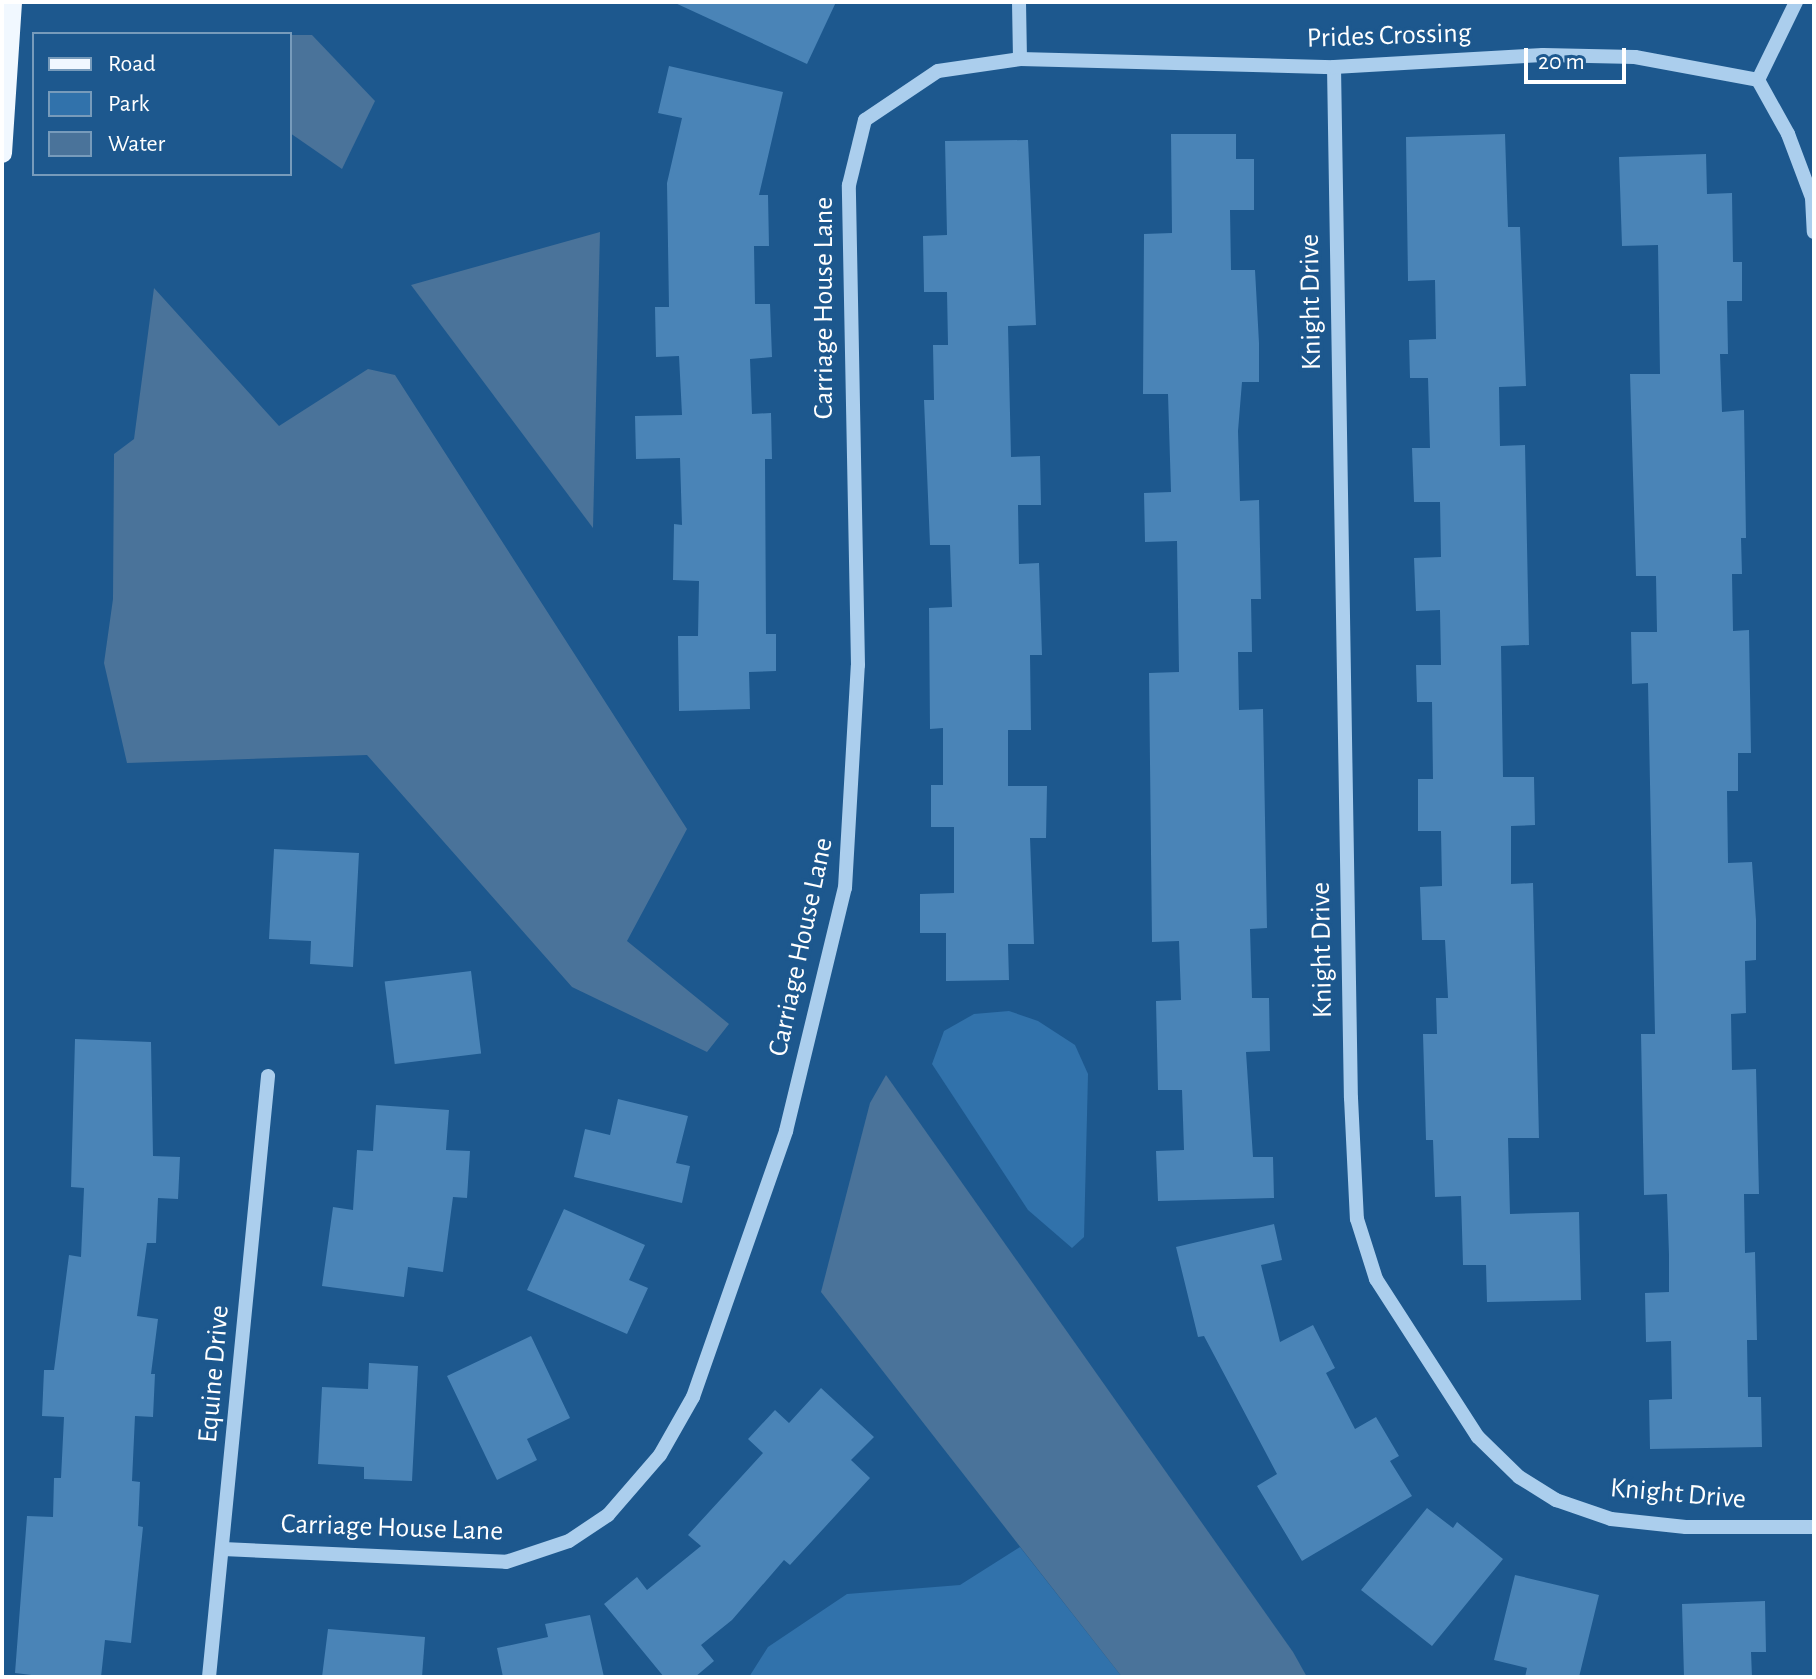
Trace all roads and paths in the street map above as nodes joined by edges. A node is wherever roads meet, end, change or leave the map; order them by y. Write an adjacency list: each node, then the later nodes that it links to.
1 (12, 2): 7 (main road)
2 (1019, 2): 4 (street)
3 (1796, 2): 6 (street)
4 (1020, 59): 5 (street, Prides Crossing); 11 (street, Carriage House Lane)
5 (1334, 67): 6 (street, Prides Crossing); 10 (street, Knight Drive)
6 (1758, 80): 8 (street)
7 (2, 153)
8 (1814, 232)
9 (268, 1076): 11 (street, Equine Drive)
10 (1814, 1527)
11 (223, 1549): 12 (street, Equine Drive)
12 (209, 1677)

